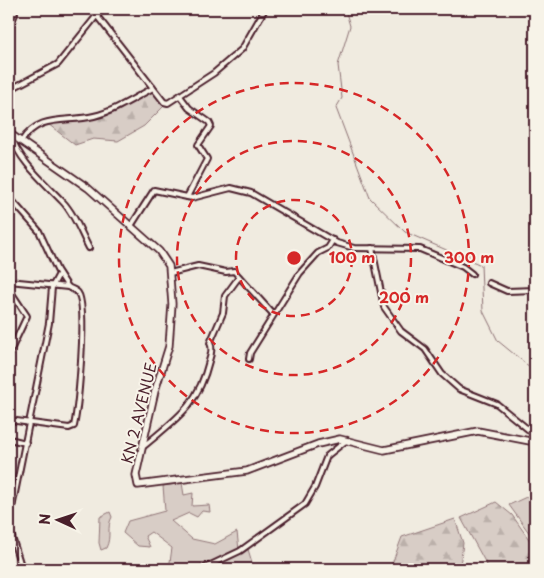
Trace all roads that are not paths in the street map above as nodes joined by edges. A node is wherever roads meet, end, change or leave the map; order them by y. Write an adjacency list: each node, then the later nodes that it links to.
1 (102, 9): 4 (street)
2 (265, 9): 10 (street)
3 (15, 14): 5 (street)
4 (97, 16): 7 (street); 8 (street)
5 (9, 29)
6 (9, 72): 7 (street)
7 (13, 87): 9 (street)
8 (153, 88): 10 (street); 12 (street)
9 (9, 90)
10 (180, 96): 14 (street)
11 (9, 134): 12 (main road, KN 2 AVENUE); 17 (street)
12 (21, 142): 15 (main road, KN 2 AVENUE)
13 (9, 197): 20 (street)
14 (187, 197): 15 (street); 16 (street)
15 (131, 226): 19 (main road, KN 2 AVENUE)
16 (333, 240): 18 (street); 29 (street)
17 (89, 248)
18 (372, 248): 21 (street); 34 (street)
19 (170, 273): 22 (street); 39 (main road, KN 2 AVENUE)
20 (60, 274): 25 (street); 26 (street)
21 (472, 274)
22 (239, 278): 29 (street); 39 (street)
23 (9, 281): 25 (street)
24 (488, 283): 28 (street)
25 (52, 287): 26 (street); 33 (street)
26 (68, 287): 33 (street)
27 (9, 289): 30 (street)
28 (535, 290)
29 (273, 314): 31 (street)
30 (9, 354)
31 (249, 359)
32 (9, 420): 33 (street)
33 (30, 422): 38 (street)
34 (535, 435)
35 (9, 439): 38 (street)
36 (348, 439): 37 (main road, KN 2 AVENUE); 39 (main road, KN 2 AVENUE); 41 (street)
37 (535, 442)
38 (26, 443): 40 (street)
39 (144, 446)
40 (22, 569)
41 (202, 569)

